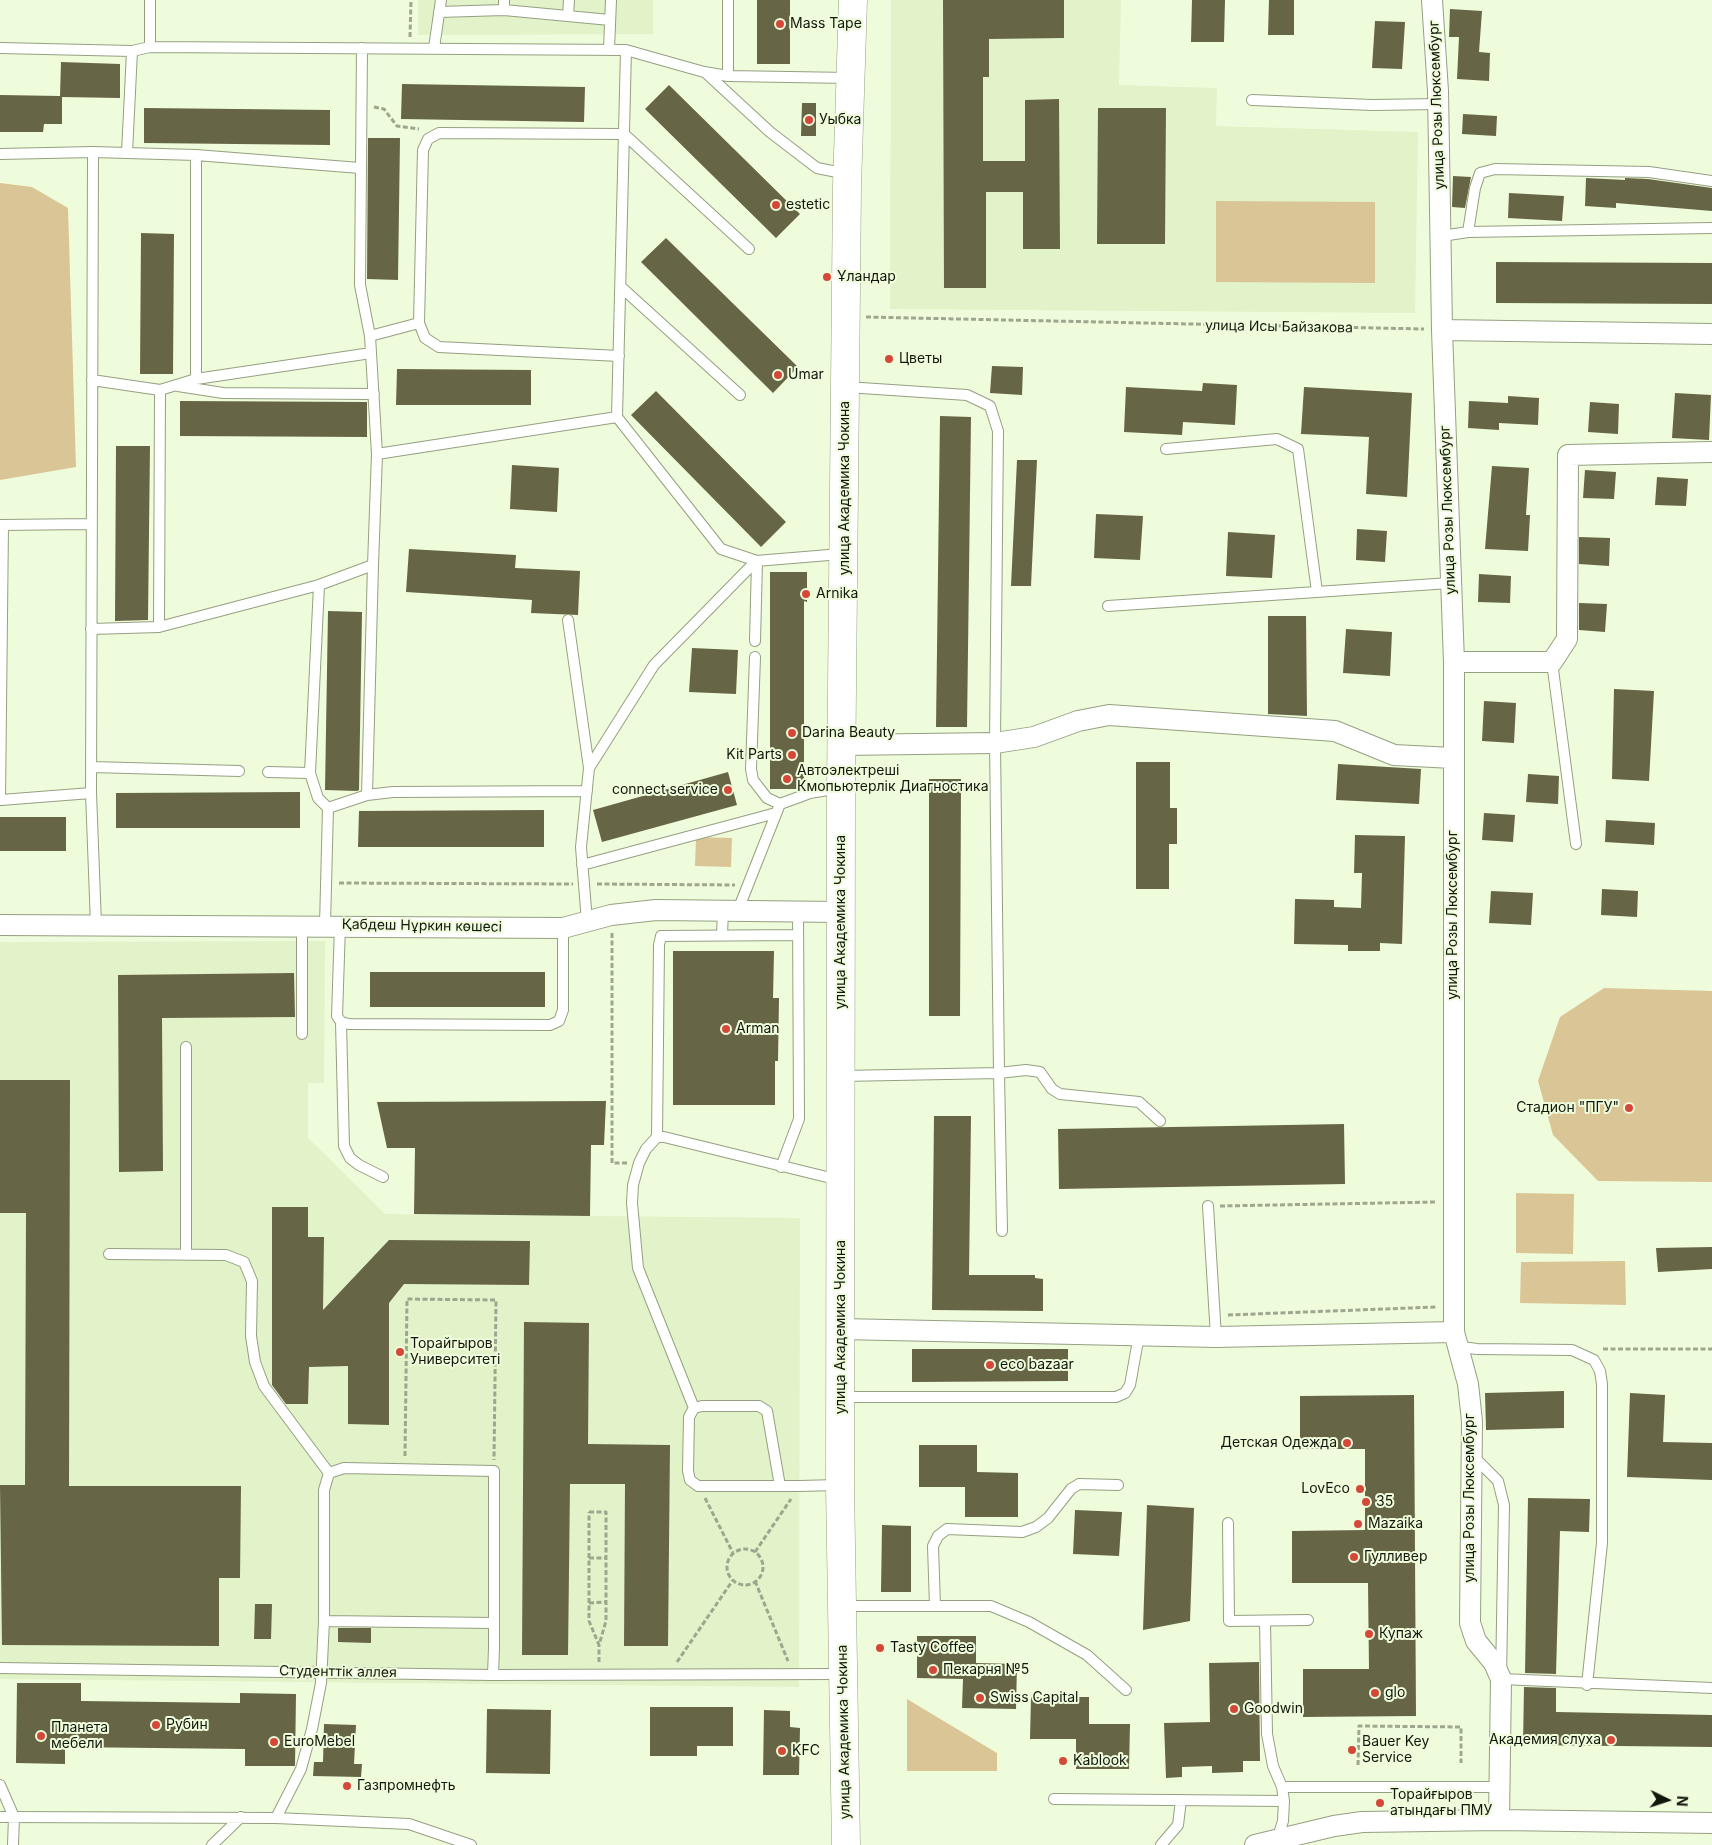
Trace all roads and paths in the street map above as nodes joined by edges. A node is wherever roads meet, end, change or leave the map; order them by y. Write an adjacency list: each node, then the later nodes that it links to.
1 (150, 0): 13 (lane)
2 (410, 0): 16 (path)
3 (441, 0): 10 (lane)
4 (569, 0): 11 (lane)
5 (610, 0): 12 (lane)
6 (728, 0): 22 (lane)
7 (853, 0): 23 (main road, улица Академика Чокина)
8 (1432, 0): 25 (street, улица Розы Люксембург)
9 (504, 5): 10 (lane); 11 (lane)
10 (439, 12): 17 (lane)
11 (568, 16): 12 (lane)
12 (610, 20): 18 (lane)
13 (150, 47): 15 (lane); 20 (lane)
14 (0, 48): 20 (lane)
15 (362, 48): 16 (lane); 26 (lane)
16 (409, 48): 17 (lane)
17 (434, 48): 18 (lane)
18 (609, 50): 19 (lane)
19 (626, 50): 21 (lane); 28 (lane)
20 (132, 51): 30 (lane)
21 (704, 72): 22 (lane); 34 (lane)
22 (728, 76): 23 (lane)
23 (850, 78): 34 (main road, улица Академика Чокина)
24 (1252, 100): 25 (lane)
25 (1439, 104): 38 (street, улица Розы Люксембург)
26 (361, 107): 27 (path); 33 (lane)
27 (440, 133): 28 (lane); 42 (lane)
28 (624, 134): 39 (lane); 40 (lane)
29 (93, 152): 30 (lane); 31 (lane); 48 (lane)
30 (127, 153): 32 (lane)
31 (0, 154)
32 (196, 155): 33 (lane); 49 (lane)
33 (360, 168): 45 (lane)
34 (847, 174): 41 (main road, улица Академика Чокина)
35 (1712, 181): 37 (lane)
36 (1712, 228): 37 (lane)
37 (1468, 232): 38 (lane)
38 (1442, 236): 43 (street, улица Розы Люксембург)
39 (749, 248)
40 (621, 287): 47 (lane); 54 (lane)
41 (845, 317): 43 (path, улица Исы Байзакова); 51 (main road, улица Академика Чокина)
42 (419, 323): 45 (lane); 47 (lane)
43 (1442, 330): 44 (street); 64 (street, улица Розы Люксембург)
44 (1712, 334)
45 (370, 336): 46 (lane)
46 (371, 353): 49 (lane); 53 (lane)
47 (619, 356): 55 (lane)
48 (92, 380): 52 (lane); 59 (lane)
49 (196, 380): 50 (lane)
50 (174, 386): 52 (lane); 53 (lane)
51 (845, 387): 61 (main road, улица Академика Чокина); 75 (lane)
52 (160, 390): 69 (lane)
53 (374, 394): 58 (lane)
54 (740, 395)
55 (617, 417): 58 (lane); 62 (lane)
56 (1166, 449): 66 (lane)
57 (1712, 452): 74 (street)
58 (377, 454): 63 (lane)
59 (91, 524): 60 (lane); 70 (lane)
60 (2, 525): 87 (lane)
61 (845, 553): 62 (lane); 76 (main road, улица Академика Чокина)
62 (757, 561): 71 (lane); 79 (lane)
63 (373, 565): 65 (lane); 86 (lane)
64 (1450, 583): 66 (lane); 73 (street, улица Розы Люксембург)
65 (319, 585): 69 (lane); 82 (lane)
66 (1317, 592): 67 (lane)
67 (1108, 606)
68 (568, 620): 79 (lane)
69 (159, 627): 70 (lane)
70 (91, 629): 78 (lane)
71 (755, 642)
72 (755, 657): 89 (lane)
73 (1454, 662): 74 (street); 77 (street, улица Розы Люксембург)
74 (1552, 662): 90 (lane)
75 (995, 743): 76 (street); 77 (street); 110 (lane)
76 (842, 745): 83 (main road, улица Академика Чокина)
77 (1453, 758): 118 (street, улица Розы Люксембург)
78 (91, 766): 80 (lane); 85 (lane)
79 (589, 768): 84 (lane)
80 (239, 771)
81 (268, 772): 82 (lane)
82 (310, 773): 88 (lane)
83 (841, 788): 89 (lane); 97 (main road, улица Академика Чокина)
84 (587, 791): 86 (lane); 91 (lane)
85 (91, 793): 87 (lane); 101 (lane)
86 (367, 795): 88 (lane)
87 (0, 800)
88 (328, 808): 92 (lane)
89 (778, 808): 91 (lane); 94 (lane)
90 (1576, 844)
91 (582, 865): 93 (lane)
92 (326, 883): 93 (path); 103 (lane)
93 (584, 884): 94 (path); 99 (lane)
94 (748, 885): 95 (lane)
95 (731, 910): 96 (street, Қабдеш Нұркин көшесі); 98 (street, Қабдеш Нұркин көшесі); 105 (lane)
96 (798, 911): 97 (street, Қабдеш Нұркин көшесі); 106 (lane)
97 (841, 912): 111 (main road, улица Академика Чокина)
98 (611, 915): 99 (street, Қабдеш Нұркин көшесі); 114 (path)
99 (587, 922): 104 (street, Қабдеш Нұркин көшесі)
100 (0, 925): 101 (street, Қабдеш Нұркин көшесі)
101 (96, 925): 102 (street, Қабдеш Нұркин көшесі)
102 (302, 926): 103 (street, Қабдеш Нұркин көшесі); 108 (lane)
103 (332, 926): 104 (street, Қабдеш Нұркин көшесі); 107 (lane)
104 (564, 928): 107 (lane)
105 (722, 935): 106 (lane); 113 (lane)
106 (798, 935): 115 (lane)
107 (342, 1022): 116 (lane)
108 (302, 1034)
109 (186, 1047): 122 (lane)
110 (999, 1073): 111 (lane); 112 (lane); 120 (lane)
111 (842, 1076): 117 (main road, улица Академика Чокина)
112 (1160, 1120)
113 (657, 1137): 114 (lane); 115 (lane)
114 (639, 1163): 132 (lane)
115 (781, 1167): 117 (lane)
116 (383, 1177)
117 (840, 1180): 125 (main road, улица Академика Чокина)
118 (1454, 1201): 119 (path); 123 (street, улица Розы Люксембург)
119 (1208, 1206): 124 (lane)
120 (1002, 1231)
121 (109, 1254): 122 (lane)
122 (186, 1255): 136 (lane)
123 (1454, 1307): 124 (path); 126 (street, улица Розы Люксембург)
124 (1215, 1316): 128 (lane)
125 (841, 1329): 127 (street); 131 (main road, улица Академика Чокина)
126 (1454, 1332): 128 (street); 130 (lane); 133 (street, улица Розы Люксембург)
127 (1139, 1335): 128 (street); 131 (lane)
128 (1216, 1337)
129 (1712, 1348): 130 (path)
130 (1572, 1350): 164 (lane)
131 (841, 1397): 137 (main road, улица Академика Чокина)
132 (694, 1408): 139 (lane); 140 (lane)
133 (1472, 1455): 163 (street, улица Розы Люксембург); 163 (lane)
134 (405, 1469): 135 (lane); 135 (path); 136 (lane)
135 (494, 1470): 156 (lane)
136 (329, 1473): 154 (lane)
137 (840, 1485): 141 (lane); 151 (main road, улица Академика Чокина)
138 (1118, 1485): 152 (lane)
139 (698, 1486): 140 (lane); 144 (path)
140 (780, 1486): 141 (lane)
141 (799, 1486): 143 (path)
142 (1228, 1523): 155 (lane)
143 (755, 1552): 144 (path); 148 (path)
144 (733, 1553): 147 (path)
145 (589, 1558): 146 (path); 146 (path); 150 (path)
146 (606, 1558): 149 (path)
147 (733, 1580): 148 (path); 162 (path)
148 (755, 1581): 161 (path)
149 (606, 1602): 150 (path); 150 (path)
150 (589, 1603)
151 (842, 1606): 152 (lane); 159 (main road, улица Академика Чокина)
152 (936, 1606): 166 (lane)
153 (1308, 1620): 155 (lane)
154 (324, 1621): 156 (lane); 158 (lane)
155 (1265, 1621): 170 (lane)
156 (494, 1623): 160 (lane)
157 (0, 1668): 158 (lane, Студенттік аллея)
158 (322, 1672): 160 (lane, Студенттік аллея); 178 (lane)
159 (843, 1674): 161 (lane, Студенттік аллея); 185 (main road, улица Академика Чокина)
160 (493, 1675): 162 (lane, Студенттік аллея)
161 (788, 1675): 162 (lane, Студенттік аллея)
162 (666, 1676)
163 (1501, 1679): 164 (lane); 171 (street, улица Розы Люксембург)
164 (1587, 1684): 165 (lane)
165 (1712, 1688)
166 (1126, 1690)
167 (1461, 1763): 168 (path)
168 (1358, 1765)
169 (0, 1785): 176 (lane)
170 (1282, 1787): 171 (lane); 174 (lane)
171 (1499, 1787): 179 (street, улица Розы Люксембург)
172 (1054, 1799): 173 (lane)
173 (1182, 1800): 174 (lane); 186 (lane)
174 (1284, 1801): 181 (lane)
175 (0, 1817): 176 (lane)
176 (14, 1817): 177 (lane); 182 (lane)
177 (241, 1817): 178 (lane); 183 (lane)
178 (276, 1818): 184 (lane)
179 (1499, 1820): 180 (street); 181 (street)
180 (1712, 1823)
181 (1277, 1840): 187 (street)
182 (13, 1845)
183 (212, 1845)
184 (471, 1845)
185 (846, 1845)
186 (1161, 1845)
187 (1255, 1845)

